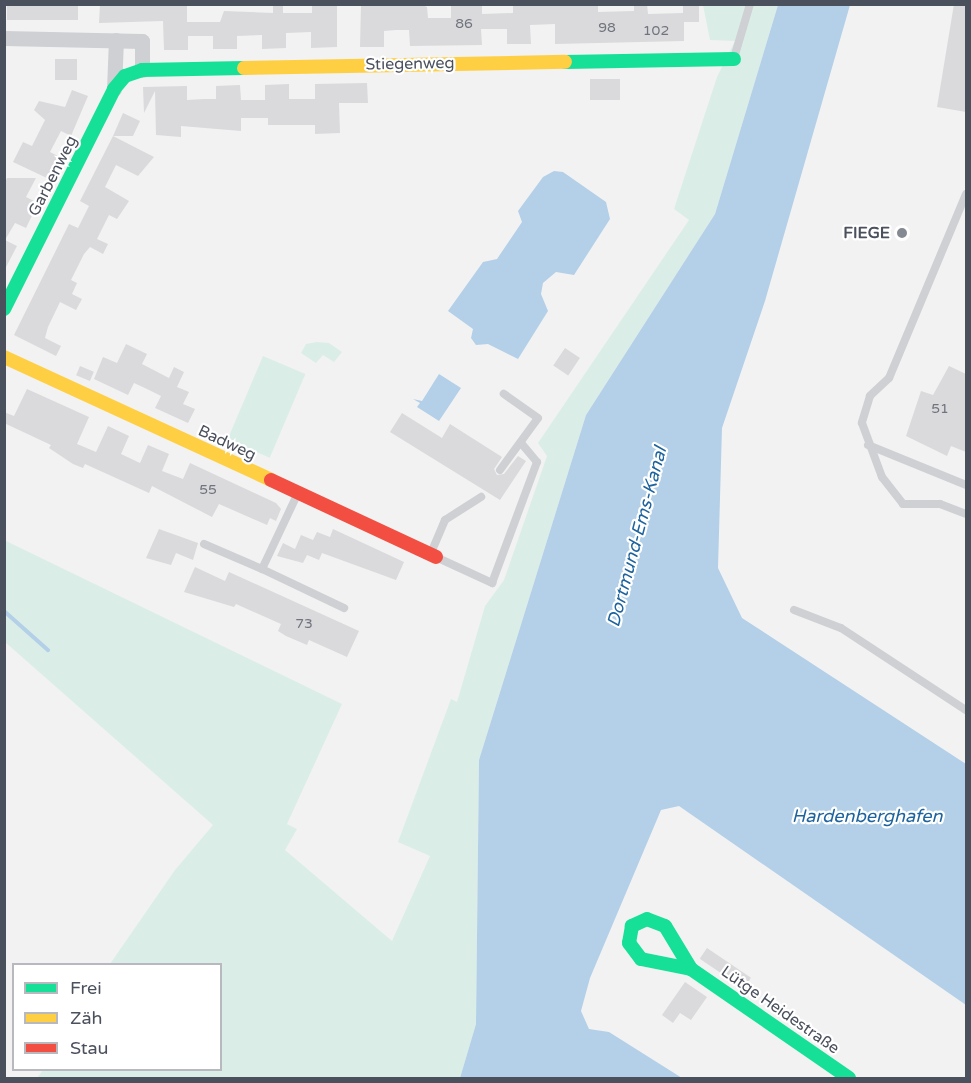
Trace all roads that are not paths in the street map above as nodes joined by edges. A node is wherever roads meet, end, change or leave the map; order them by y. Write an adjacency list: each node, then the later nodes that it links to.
1 (750, 4): 4 (lane)
2 (4, 38): 3 (street)
3 (116, 40): 5 (street); 6 (street)
4 (734, 59): 5 (street, Stiegenweg)
5 (142, 70): 6 (street, Garbenweg)
6 (114, 89): 8 (street, Garbenweg)
7 (966, 194): 12 (lane)
8 (4, 309)
9 (4, 357): 15 (street, Badweg)
10 (504, 394): 11 (lane)
11 (522, 443): 13 (lane); 19 (lane)
12 (868, 445): 14 (lane); 17 (lane)
13 (500, 470)
14 (966, 484)
15 (298, 493): 19 (street, Badweg); 20 (lane)
16 (481, 497): 19 (lane)
17 (966, 514)
18 (204, 544): 20 (lane)
19 (434, 556)
20 (262, 569): 21 (lane)
21 (344, 608)
22 (794, 610): 23 (lane)
23 (966, 710)
24 (691, 969): 24 (street, Lütge Heidestraße); 25 (street, Lütge Heidestraße)
25 (849, 1078)

